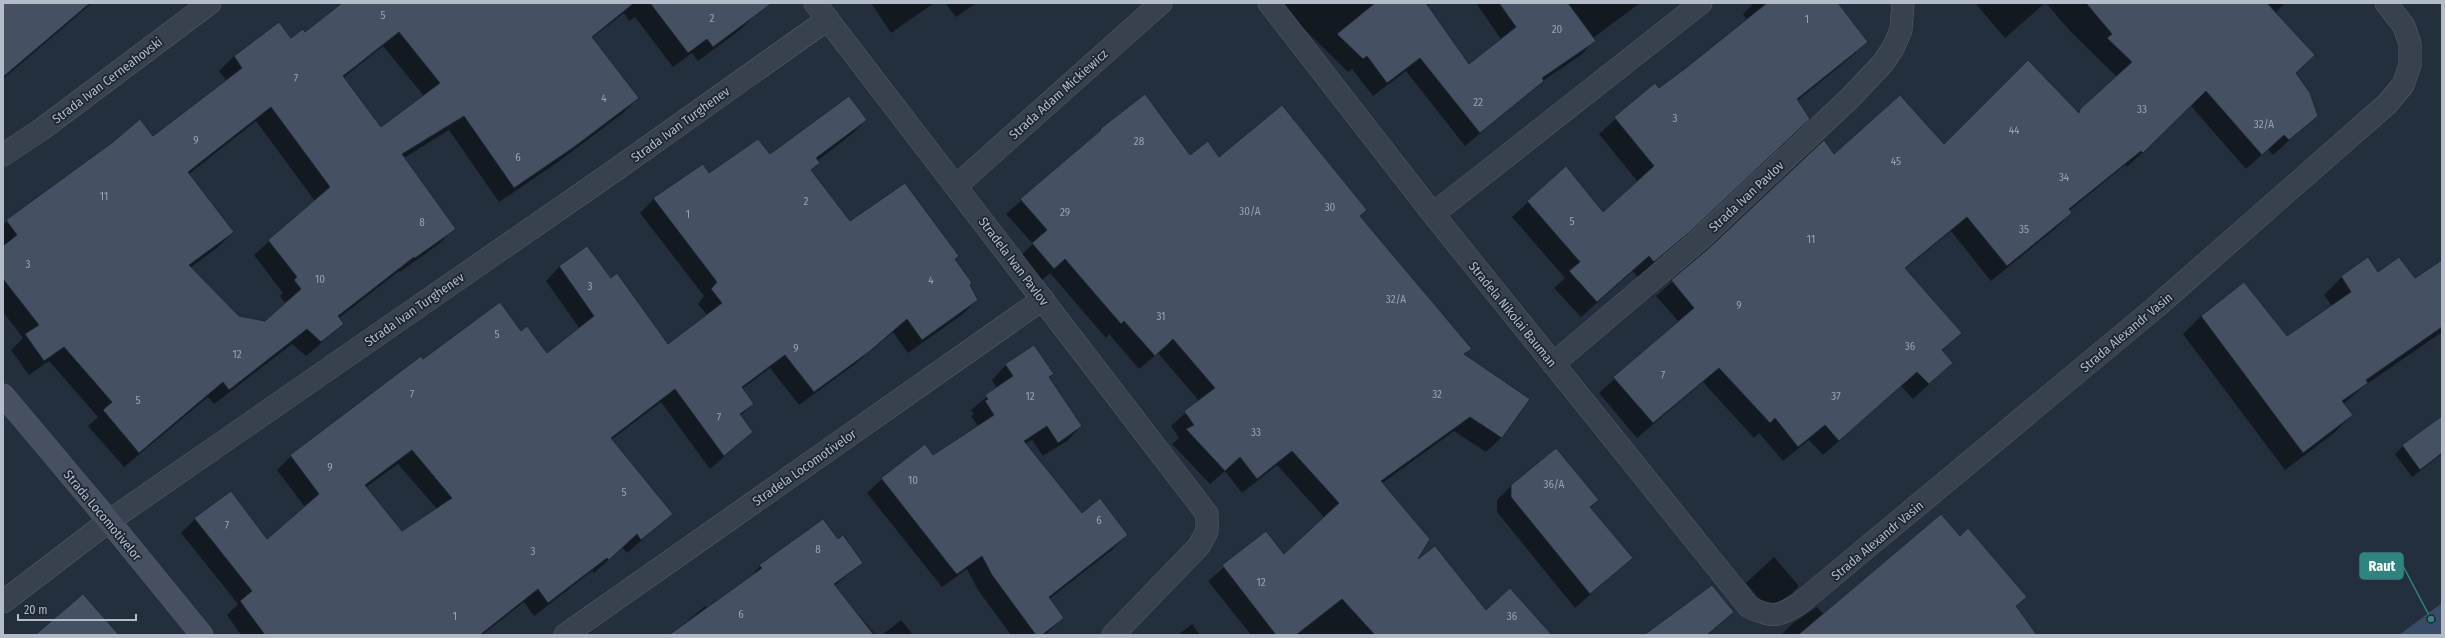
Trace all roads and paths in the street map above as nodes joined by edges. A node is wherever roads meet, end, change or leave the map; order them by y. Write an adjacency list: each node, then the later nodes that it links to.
1 (210, 3): 8 (street, Strada Ivan Cerneahovski)
2 (1161, 3): 9 (street, Strada Adam Mickiewicz)
3 (1269, 3): 10 (street, Stradela Nikolai Bauman)
4 (1701, 3): 10 (street)
5 (1903, 3): 12 (street, Strada Ivan Pavlov)
6 (2386, 3): 16 (street, Strada Alexandr Vasin)
7 (822, 11): 9 (street, Stradela Ivan Pavlov); 14 (street, Strada Ivan Turghenev)
8 (3, 155)
9 (956, 186): 11 (street, Stradela Ivan Pavlov)
10 (1433, 214): 12 (street, Stradela Nikolai Bauman)
11 (1043, 299): 18 (street, Stradela Locomotivelor); 19 (street, Stradela Ivan Pavlov)
12 (1553, 364): 16 (street, Stradela Nikolai Bauman)
13 (3, 395): 14 (main road, Strada Locomotivelor)
14 (109, 521): 15 (street, Strada Ivan Turghenev); 17 (main road, Strada Locomotivelor)
15 (3, 602)
16 (1765, 615)
17 (202, 635)
18 (565, 635)
19 (1113, 635)

